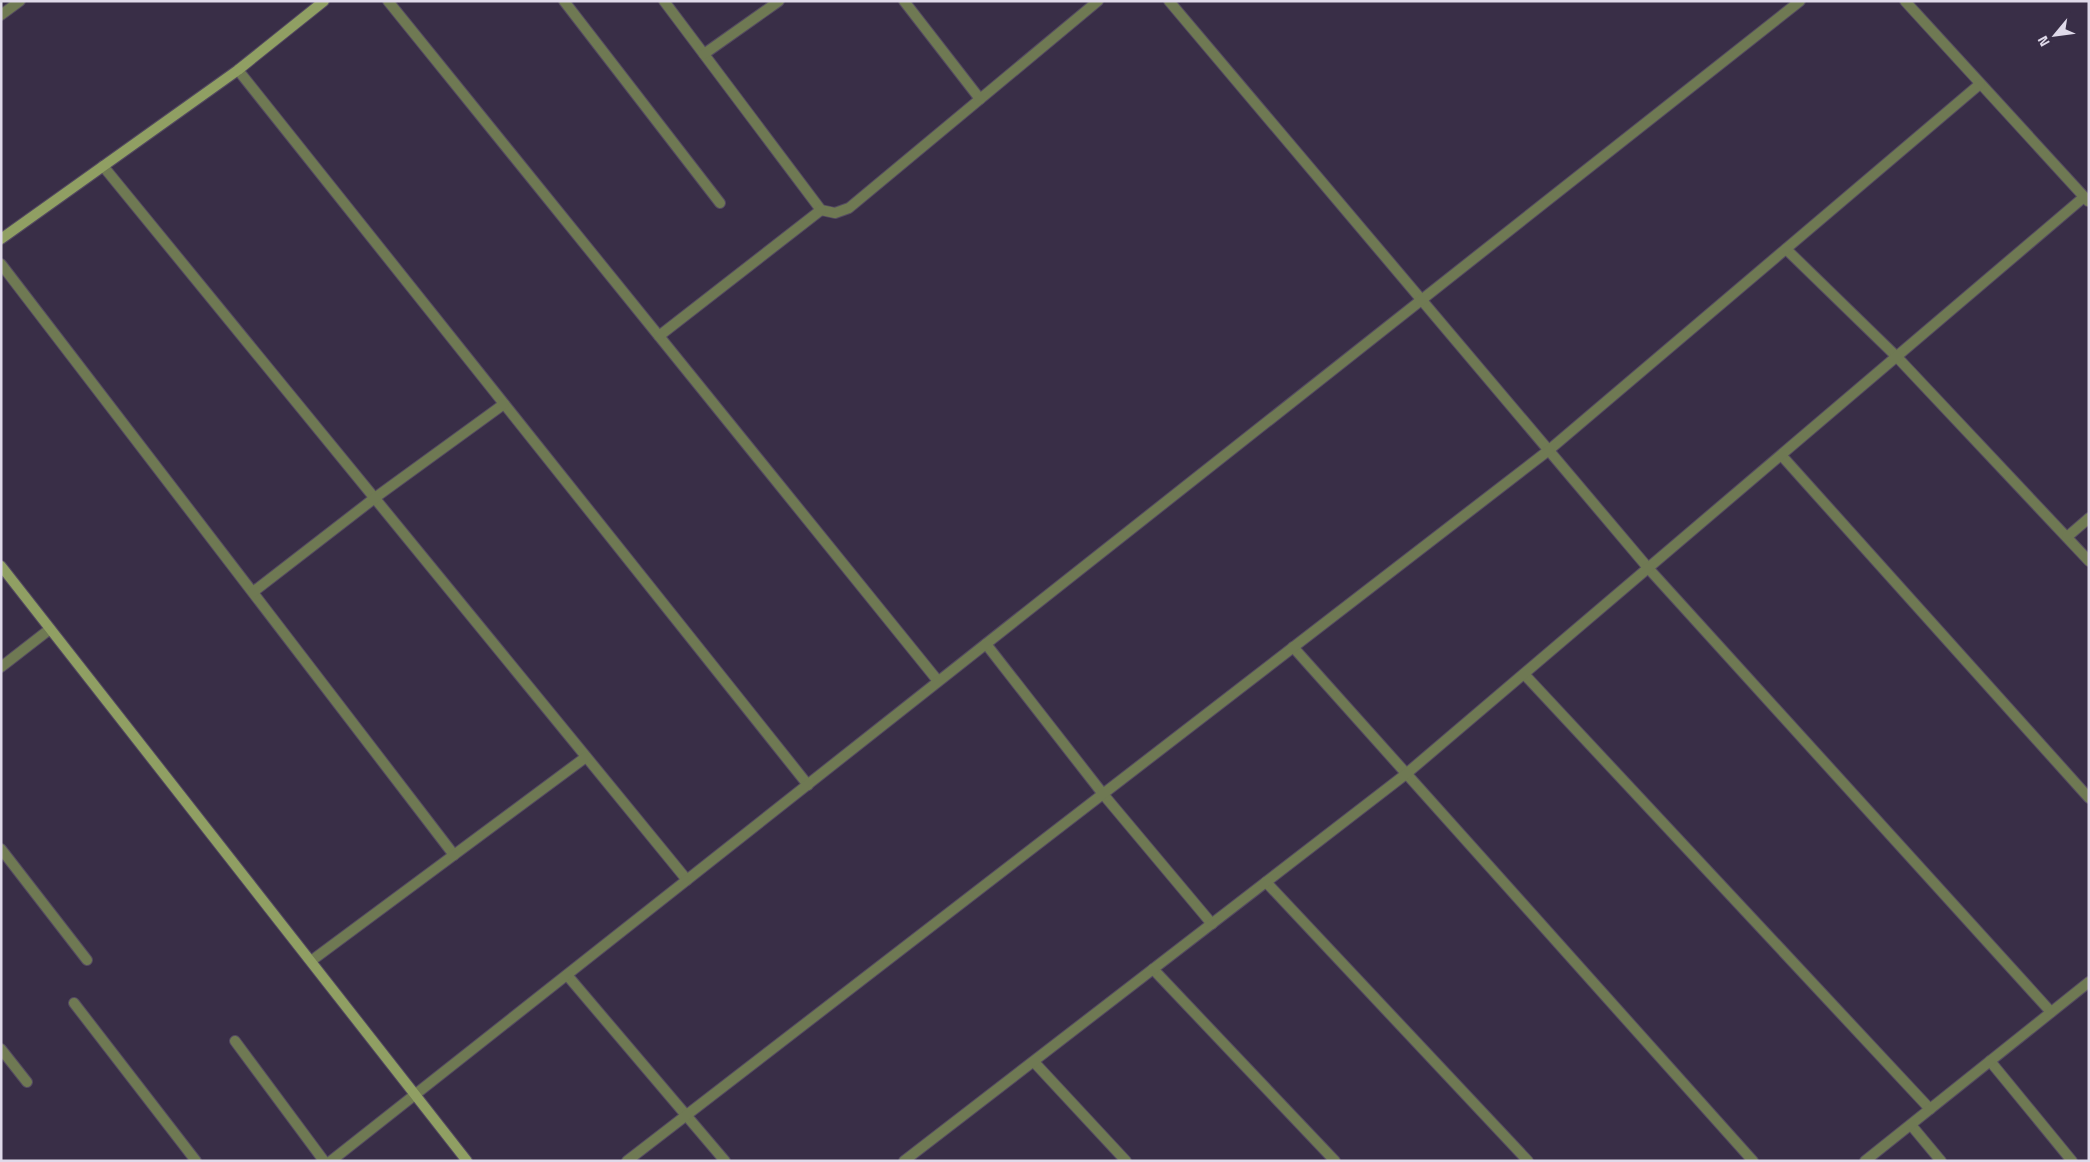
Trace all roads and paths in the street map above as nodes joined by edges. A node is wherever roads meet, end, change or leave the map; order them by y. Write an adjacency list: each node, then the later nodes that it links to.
1 (20, 1): 12 (street)
2 (324, 1): 14 (street)
3 (388, 1): 25 (street)
4 (564, 1): 19 (street)
5 (664, 1): 13 (street)
6 (779, 1): 13 (street)
7 (904, 1): 16 (street)
8 (1098, 1): 16 (street)
9 (1169, 1): 24 (street)
10 (1800, 1): 24 (street)
11 (1905, 1): 15 (street)
12 (1, 15)
13 (704, 54): 20 (street)
14 (238, 70): 17 (street); 27 (street)
15 (1980, 84): 18 (street); 22 (street)
16 (980, 99): 20 (street)
17 (104, 166): 21 (street); 30 (street)
18 (2087, 199): 26 (street)
19 (720, 203)
20 (821, 210): 25 (street)
21 (1, 239)
22 (1786, 249): 26 (street); 28 (street)
23 (1, 264): 36 (street)
24 (1423, 299): 28 (street); 38 (street)
25 (659, 336): 42 (street)
26 (1897, 357): 29 (street); 32 (street)
27 (504, 404): 30 (street); 45 (street)
28 (1549, 450): 35 (street); 39 (street)
29 (1782, 456): 35 (street); 47 (street)
30 (376, 497): 36 (street); 43 (street)
31 (2089, 518): 32 (street)
32 (2067, 537): 33 (street)
33 (2089, 561)
34 (1, 566): 37 (street)
35 (1649, 569): 41 (street); 59 (street)
36 (253, 592): 49 (street)
37 (50, 629): 40 (street); 54 (street)
38 (986, 644): 42 (street); 46 (street)
39 (1293, 647): 44 (street); 46 (street)
40 (1, 666)
41 (1524, 674): 44 (street); 66 (street)
42 (938, 681): 45 (street)
43 (586, 757): 49 (street); 50 (street)
44 (1406, 774): 51 (street); 79 (street)
45 (808, 785): 50 (street)
46 (1103, 794): 52 (street); 67 (street)
47 (2089, 798)
48 (1, 849): 53 (street)
49 (454, 855): 54 (street)
50 (687, 880): 56 (street)
51 (1266, 882): 52 (street); 78 (street)
52 (1212, 924): 55 (street)
53 (87, 960)
54 (311, 961): 65 (street)
55 (1153, 969): 63 (street); 77 (street)
56 (567, 975): 65 (street); 67 (street)
57 (2089, 982): 59 (street)
58 (74, 1004): 70 (street)
59 (2051, 1012): 62 (street)
60 (235, 1041): 71 (street)
61 (1, 1049): 64 (street)
62 (1990, 1061): 66 (street); 82 (street)
63 (1034, 1062): 69 (street); 76 (street)
64 (27, 1082)
65 (414, 1095): 72 (street); 73 (street)
66 (1930, 1109): 68 (street)
67 (686, 1116): 74 (street); 75 (street)
68 (1911, 1124): 80 (street); 81 (street)
69 (906, 1160)
70 (196, 1161)
71 (324, 1161)
72 (331, 1161)
73 (467, 1161)
74 (627, 1161)
75 (725, 1161)
76 (1126, 1161)
77 (1335, 1161)
78 (1528, 1161)
79 (1753, 1161)
80 (1865, 1161)
81 (1941, 1161)
82 (2072, 1161)

